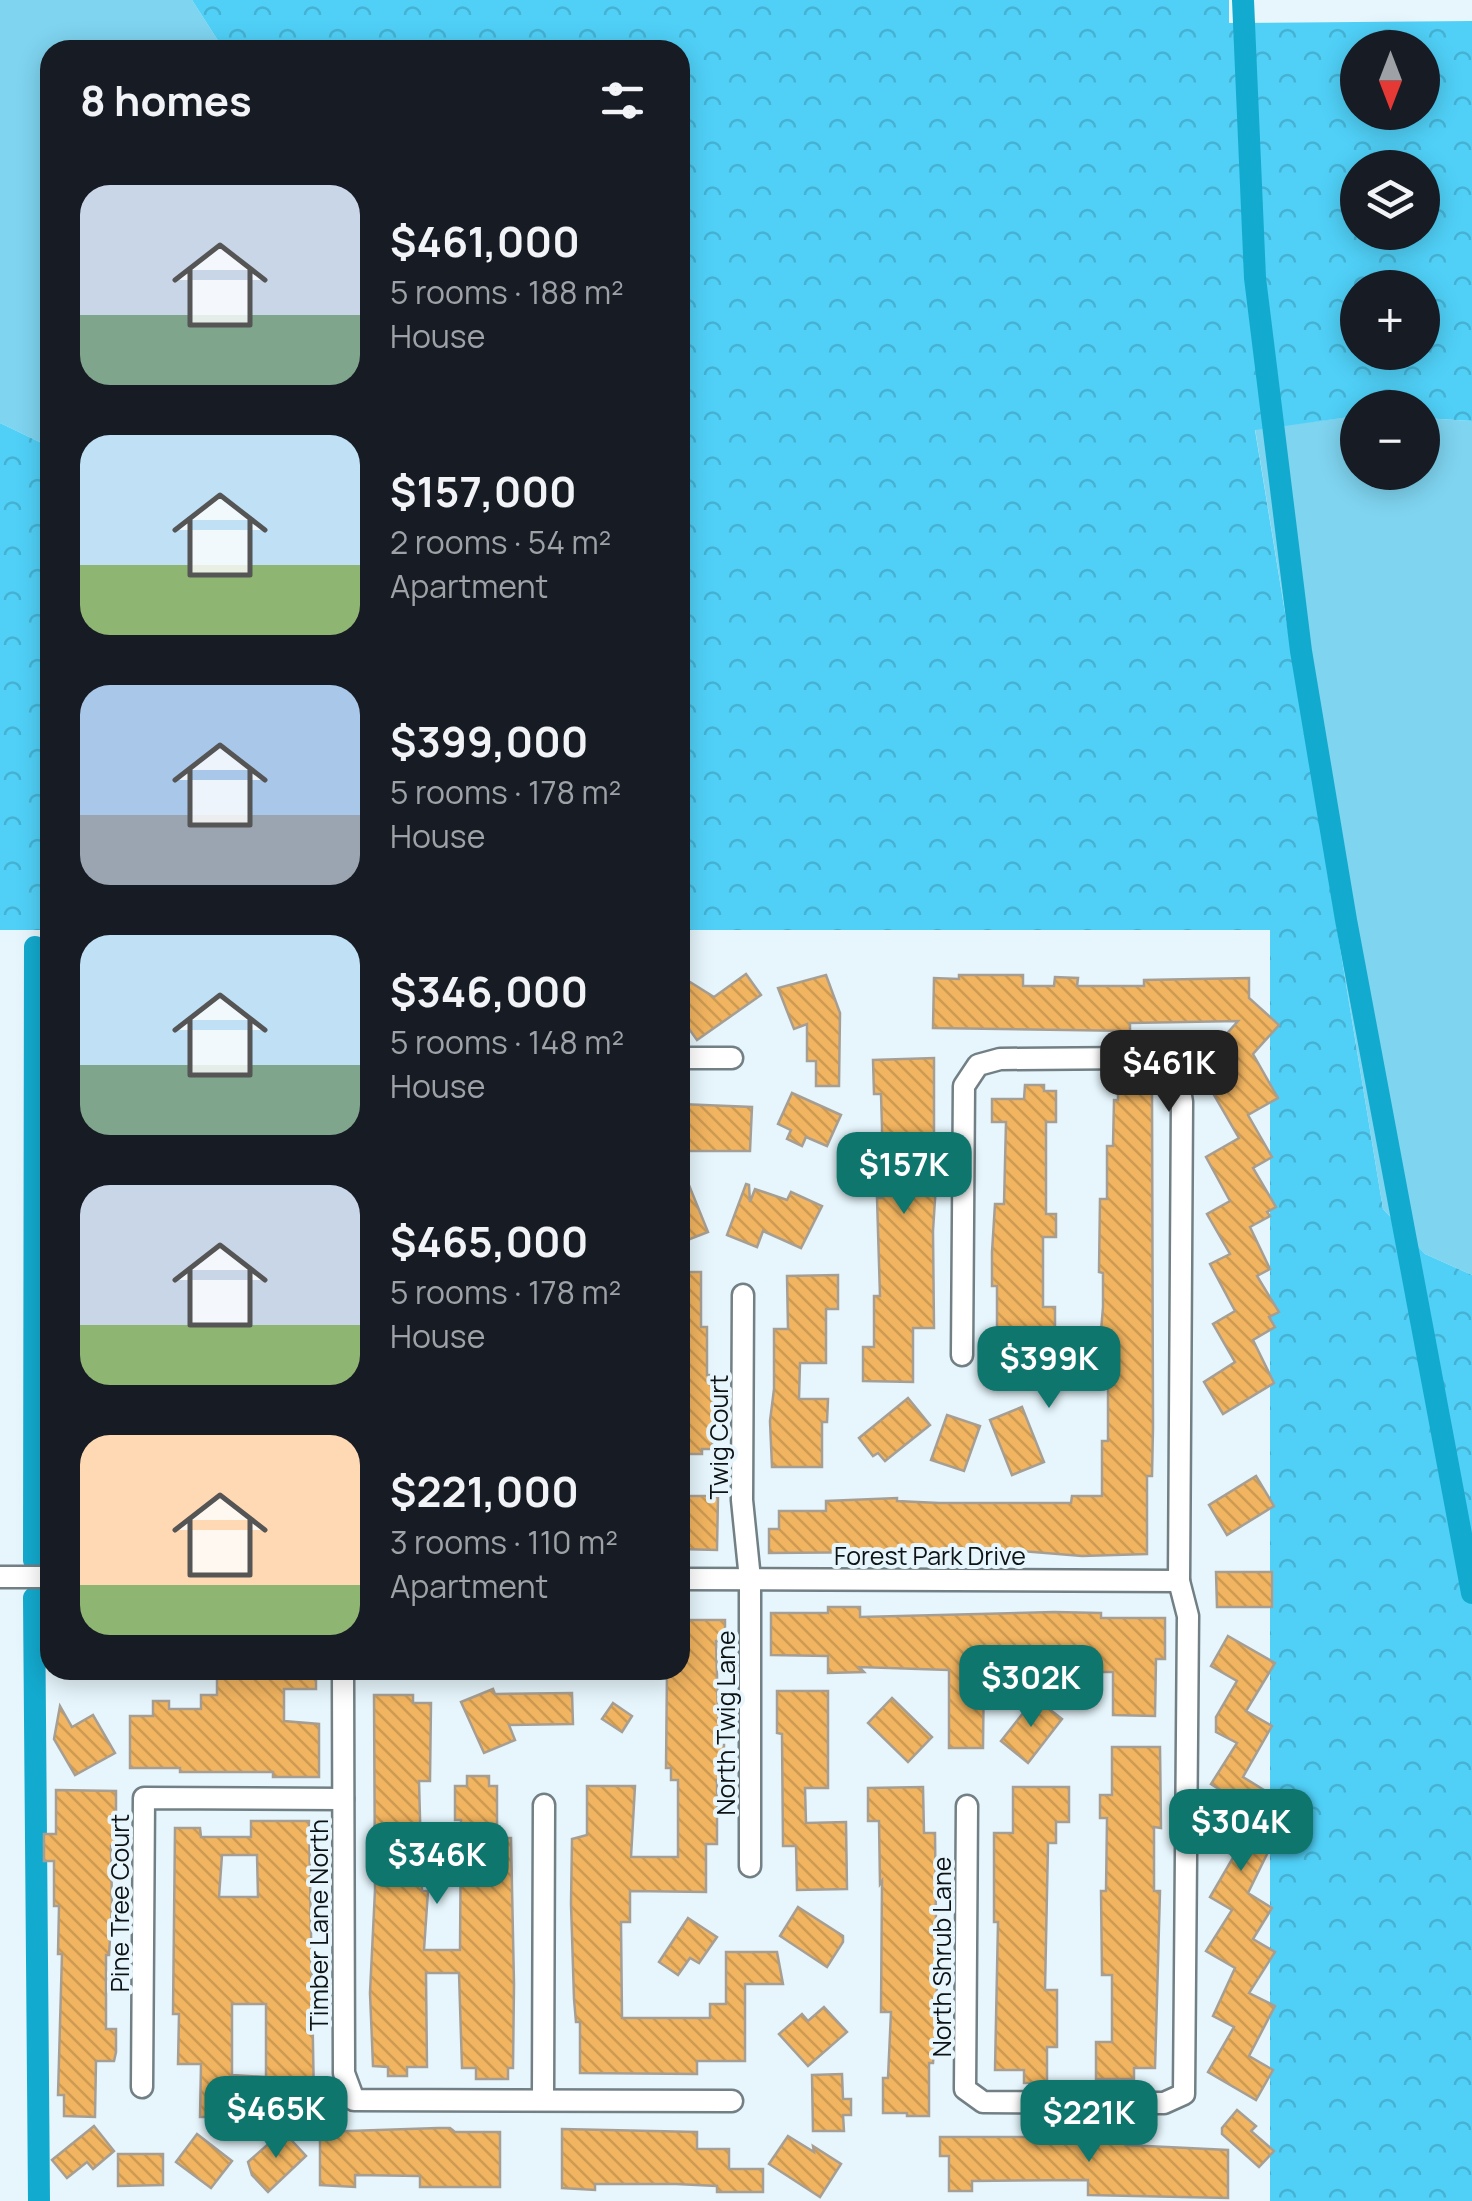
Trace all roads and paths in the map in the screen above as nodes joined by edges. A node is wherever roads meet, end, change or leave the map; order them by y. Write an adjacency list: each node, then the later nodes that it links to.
1 (690, 1058): 2 (street)
2 (732, 1058)
3 (743, 1295): 8 (street, Twig Court)
4 (962, 1355): 9 (street)
5 (0, 1577): 6 (street)
6 (40, 1577)
7 (690, 1579): 8 (street, Forest Park Drive)
8 (750, 1579): 9 (street, Forest Park Drive); 14 (street, North Twig Lane)
9 (1179, 1581): 13 (street, North Shrub Lane)
10 (344, 1680): 11 (street, Timber Lane North)
11 (343, 1799): 15 (street, Pine Tree Court); 16 (street, Timber Lane North)
12 (544, 1804): 16 (street)
13 (967, 1806)
14 (750, 1866)
15 (142, 2087)
16 (543, 2098): 17 (street, Timber Lane North)
17 (732, 2102)

